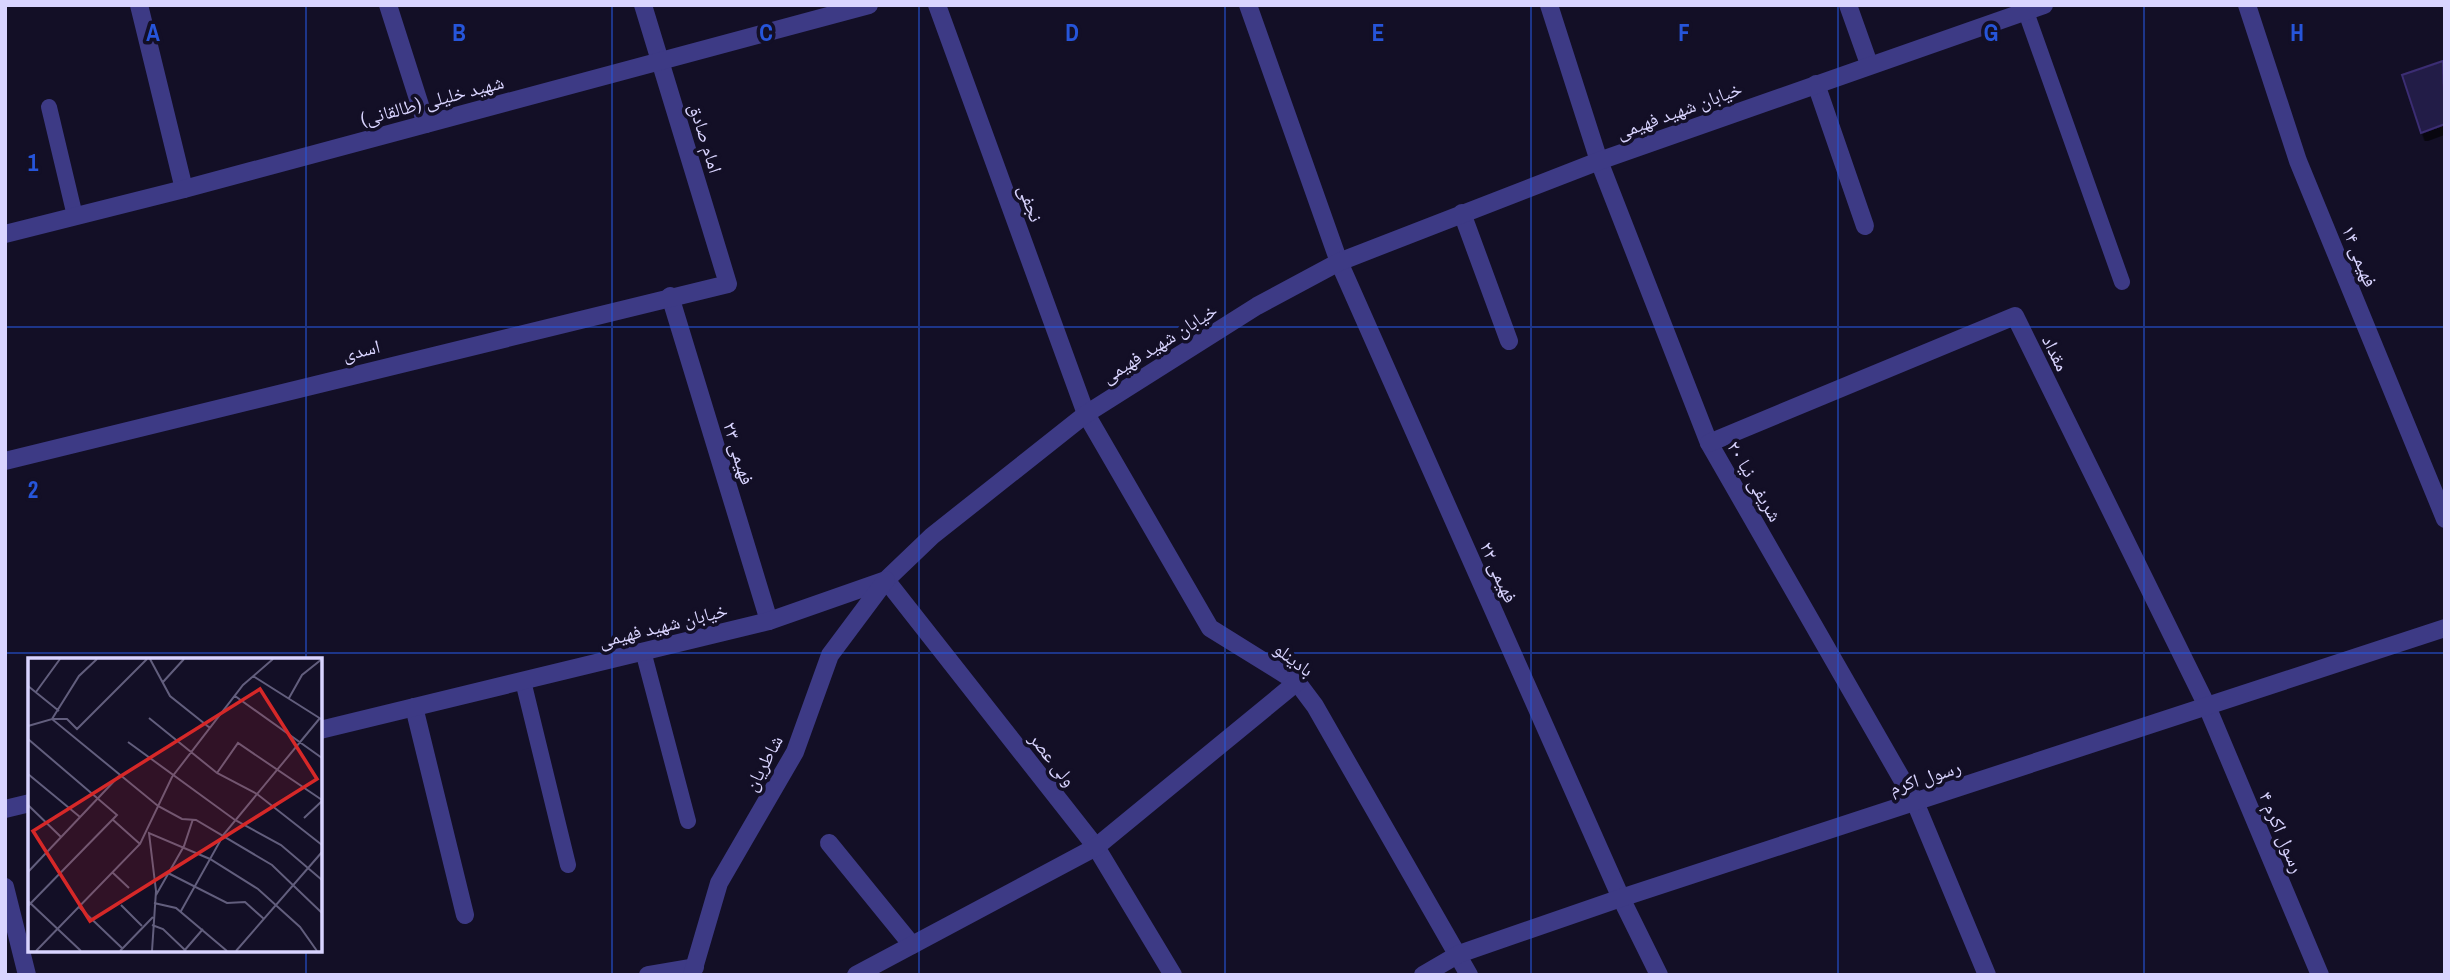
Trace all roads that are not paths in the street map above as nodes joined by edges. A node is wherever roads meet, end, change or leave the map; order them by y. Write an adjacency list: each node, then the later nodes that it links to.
1 (139, 5): 18 (street)
2 (388, 5): 16 (street)
3 (643, 5): 12 (street, امام صادق)
4 (869, 5): 12 (street, شهید خلیلی (طالقانی))
5 (937, 5): 28 (street, نجفی)
6 (1248, 5): 23 (street, فهیمی ۲۲)
7 (1549, 5): 17 (street, ۲۰ شریفی نیا)
8 (1848, 5): 13 (street)
9 (2044, 5): 11 (street, خیابان شهید فهیمی)
10 (2247, 5): 31 (street, فهیمی ۱۴)
11 (2026, 12): 13 (street, خیابان شهید فهیمی); 24 (lane)
12 (660, 59): 16 (street, شهید خلیلی (طالقانی)); 25 (street, امام صادق)
13 (1869, 64): 14 (street, خیابان شهید فهیمی)
14 (1816, 84): 17 (street, خیابان شهید فهیمی); 21 (street)
15 (49, 107): 20 (lane)
16 (426, 124): 18 (street, شهید خلیلی (طالقانی))
17 (1599, 162): 19 (street, خیابان شهید فهیمی); 29 (street, ۲۰ شریفی نیا)
18 (184, 189): 20 (street, شهید خلیلی (طالقانی))
19 (1462, 213): 23 (street, خیابان شهید فهیمی); 27 (street)
20 (75, 216): 22 (street, شهید خلیلی (طالقانی))
21 (1865, 226)
22 (5, 234)
23 (1339, 262): 28 (street, خیابان شهید فهیمی); 49 (street, فهیمی ۲۲)
24 (2122, 282)
25 (728, 284): 26 (street, اسدی)
26 (670, 296): 30 (street, اسدی); 33 (street, فهیمی ۲۳)
27 (1509, 341)
28 (1086, 414): 32 (street, خیابان شهید فهیمی); 37 (street, بادینلو)
29 (1709, 443): 38 (street, مقداد); 41 (street, ۲۰ شریفی نیا)
30 (5, 461)
31 (2445, 519)
32 (886, 580): 33 (street, خیابان شهید فهیمی); 46 (street, ولی عصر); 53 (street, شاطریان)
33 (769, 621): 35 (street, خیابان شهید فهیمی)
34 (2445, 628): 38 (street, رسول اکرم)
35 (643, 651): 36 (street, خیابان شهید فهیمی); 44 (lane)
36 (523, 681): 39 (street, خیابان شهید فهیمی); 47 (lane)
37 (1297, 682): 46 (street); 52 (street, بادینلو)
38 (2206, 704): 41 (street, رسول اکرم); 62 (street, رسول اکرم ۴)
39 (414, 707): 40 (street, خیابان شهید فهیمی); 50 (street)
40 (322, 730)
41 (1915, 802): 49 (street, رسول اکرم); 61 (street, ۲۰ شریفی نیا)
42 (28, 803): 43 (street)
43 (5, 809)
44 (688, 821)
45 (829, 843): 51 (street)
46 (1096, 847): 51 (street); 57 (street, ولی عصر)
47 (568, 864)
48 (5, 887): 54 (street)
49 (1621, 898): 52 (street, رسول اکرم); 60 (street, فهیمی ۲۲)
50 (465, 915)
51 (912, 945): 56 (street)
52 (1459, 954): 58 (street, رسول اکرم); 59 (street, بادینلو)
53 (693, 971): 55 (street)
54 (27, 975)
55 (648, 975)
56 (856, 975)
57 (1173, 975)
58 (1423, 975)
59 (1469, 975)
60 (1659, 975)
61 (1987, 975)
62 (2320, 975)

